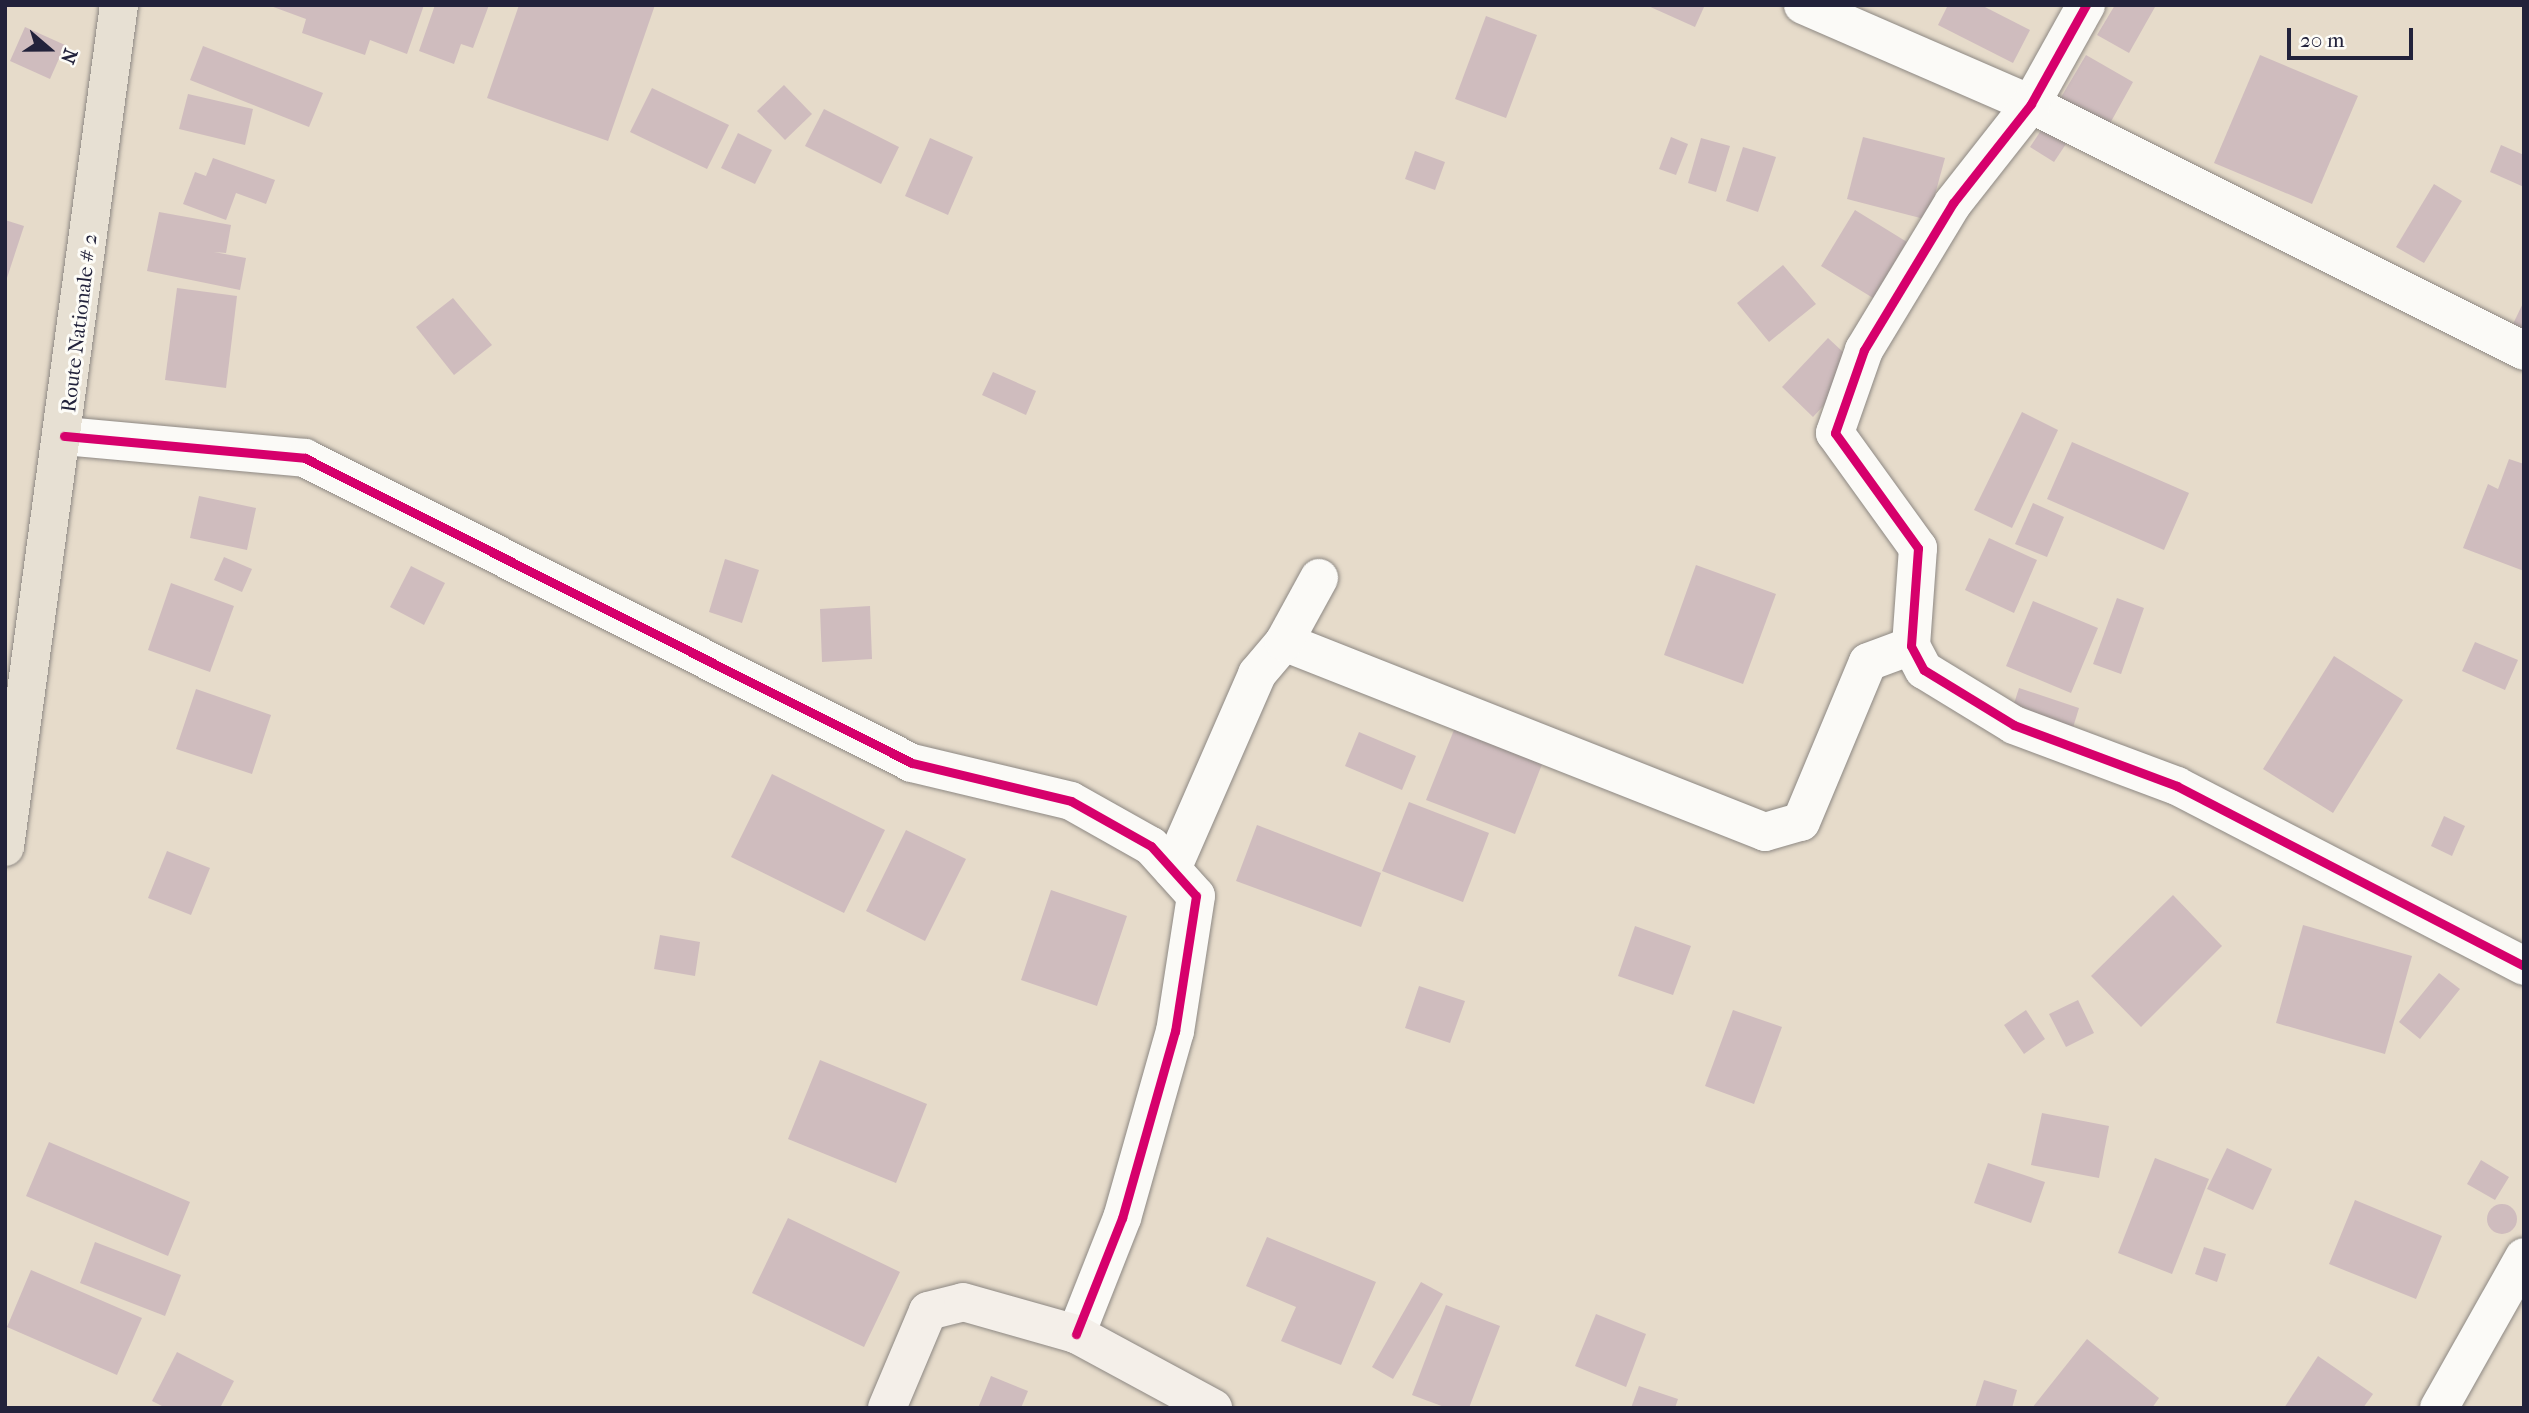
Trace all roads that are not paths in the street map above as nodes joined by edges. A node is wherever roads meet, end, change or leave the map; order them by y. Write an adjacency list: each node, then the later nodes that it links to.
1 (118, 5): 6 (main road, Route Nationale # 2)
2 (1803, 5): 4 (street)
3 (2086, 5): 4 (street)
4 (2031, 104): 5 (street); 9 (street)
5 (2524, 351)
6 (64, 436): 10 (main road, Route Nationale # 2); 11 (street)
7 (1319, 578): 8 (street)
8 (1284, 642): 9 (street); 11 (street)
9 (1912, 646): 12 (street)
10 (5, 845)
11 (1172, 869): 14 (street)
12 (2524, 966)
13 (2524, 1257): 17 (street)
14 (1076, 1334): 15 (street); 16 (street)
15 (887, 1408)
16 (1213, 1408)
17 (2439, 1408)

